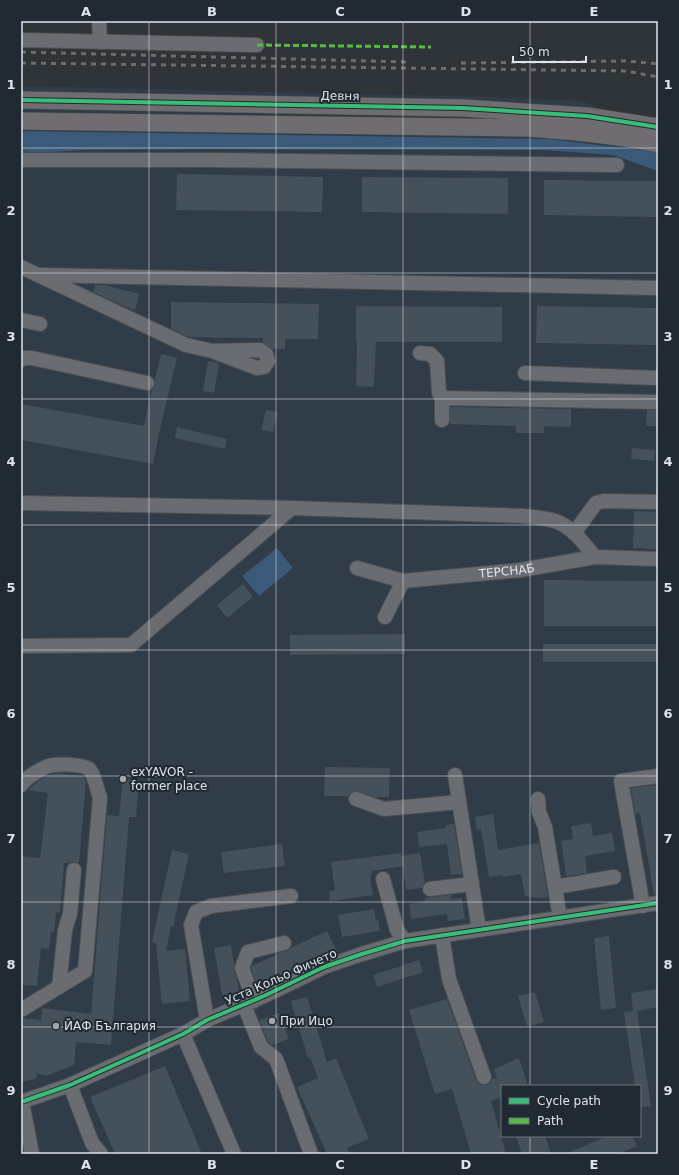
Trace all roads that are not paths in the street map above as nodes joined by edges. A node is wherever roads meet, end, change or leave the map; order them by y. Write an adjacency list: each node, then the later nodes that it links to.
1 (99, 21): 3 (street)
2 (21, 40): 3 (street)
3 (100, 42): 4 (street)
4 (257, 45)
5 (21, 100): 7 (main road, Девня)
6 (21, 121): 8 (main road)
7 (658, 127)
8 (658, 144)
9 (21, 160): 10 (street)
10 (617, 165)
11 (21, 267): 12 (street)
12 (39, 275): 13 (street); 16 (street)
13 (658, 288)
14 (21, 320): 15 (street)
15 (40, 324)
16 (212, 351)
17 (420, 353): 22 (street)
18 (21, 360): 21 (street)
19 (524, 373): 20 (street)
20 (658, 378)
21 (147, 383)
22 (442, 398): 23 (street); 24 (street)
23 (658, 402)
24 (442, 420)
25 (658, 502): 28 (street)
26 (21, 503): 27 (street)
27 (292, 508): 28 (street); 34 (street)
28 (574, 533): 29 (street)
29 (595, 557): 30 (street, ТЕРСНАБ); 32 (street, ТЕРСНАБ)
30 (658, 559)
31 (357, 568): 32 (street, ТЕРСНАБ)
32 (403, 581): 33 (street)
33 (385, 617)
34 (21, 646)
35 (455, 775): 40 (street)
36 (658, 776): 49 (street)
37 (21, 785): 55 (street)
38 (356, 799): 40 (street)
39 (538, 800): 45 (street)
40 (459, 802): 44 (street)
41 (74, 870): 55 (street)
42 (614, 877): 45 (street)
43 (383, 879): 53 (street)
44 (472, 884): 46 (street); 51 (street)
45 (555, 887): 50 (street)
46 (430, 889)
47 (291, 896): 58 (street)
48 (658, 903): 49 (street, Уста Кольо Фичето)
49 (642, 906): 50 (street, Уста Кольо Фичето)
50 (560, 918): 51 (street, Уста Кольо Фичето)
51 (478, 930): 52 (street, Уста Кольо Фичето)
52 (442, 935): 53 (street, Уста Кольо Фичето); 60 (street)
53 (405, 941): 56 (street, Уста Кольо Фичето)
54 (284, 943): 56 (street)
55 (58, 987): 57 (street)
56 (249, 1003): 58 (street, Уста Кольо Фичето); 66 (street)
57 (21, 1010)
58 (208, 1020): 59 (street, Уста Кольо Фичето)
59 (183, 1034): 61 (street, Уста Кольо Фичето); 65 (street)
60 (484, 1077)
61 (70, 1085): 62 (street, Уста Кольо Фичето); 64 (street)
62 (21, 1102): 63 (street)
63 (32, 1154)
64 (101, 1154)
65 (234, 1154)
66 (310, 1154)

